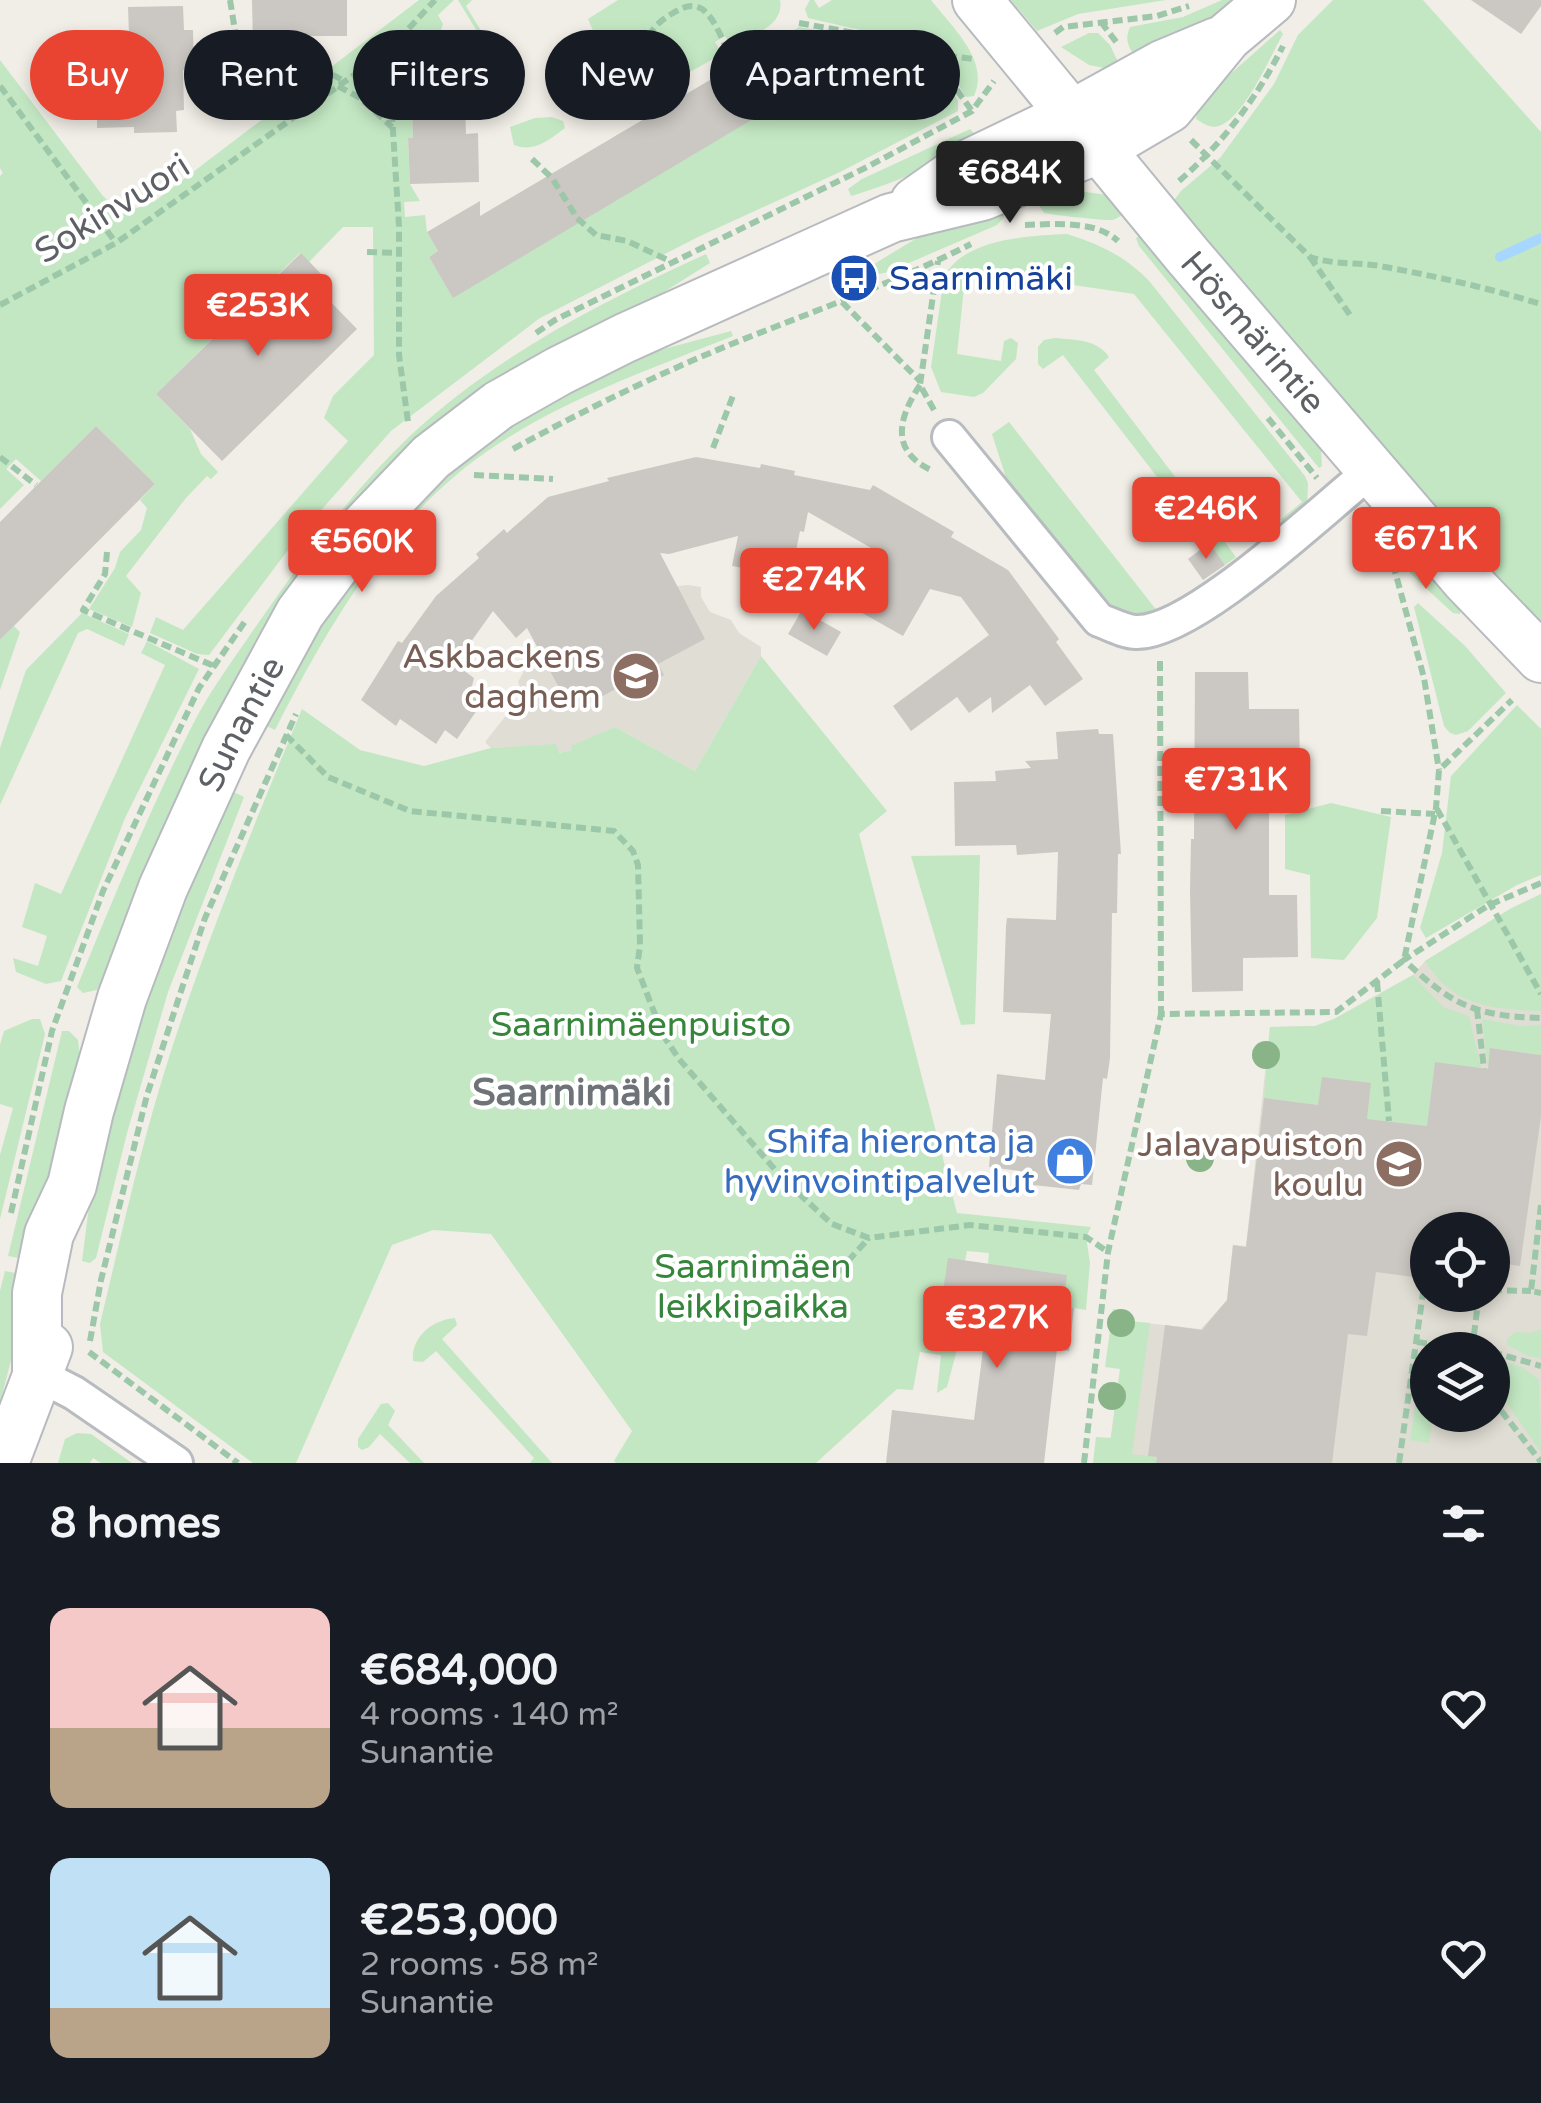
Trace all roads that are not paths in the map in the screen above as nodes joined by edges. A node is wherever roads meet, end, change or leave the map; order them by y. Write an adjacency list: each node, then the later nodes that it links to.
1 (978, 0): 4 (street, Hösmärintie)
2 (1214, 20): 3 (street, Sunantie); 4 (street, Sunantie)
3 (1278, 21)
4 (1087, 131): 6 (street, Hösmärintie); 8 (street, Sunantie)
5 (950, 437): 6 (street)
6 (1372, 470): 7 (street, Hösmärintie)
7 (1541, 658)
8 (72, 1184): 9 (street, Sunantie); 9 (street, Sunantie)
9 (55, 1383): 10 (street, Sunantie); 11 (street)
10 (4, 1463)
11 (176, 1463)

